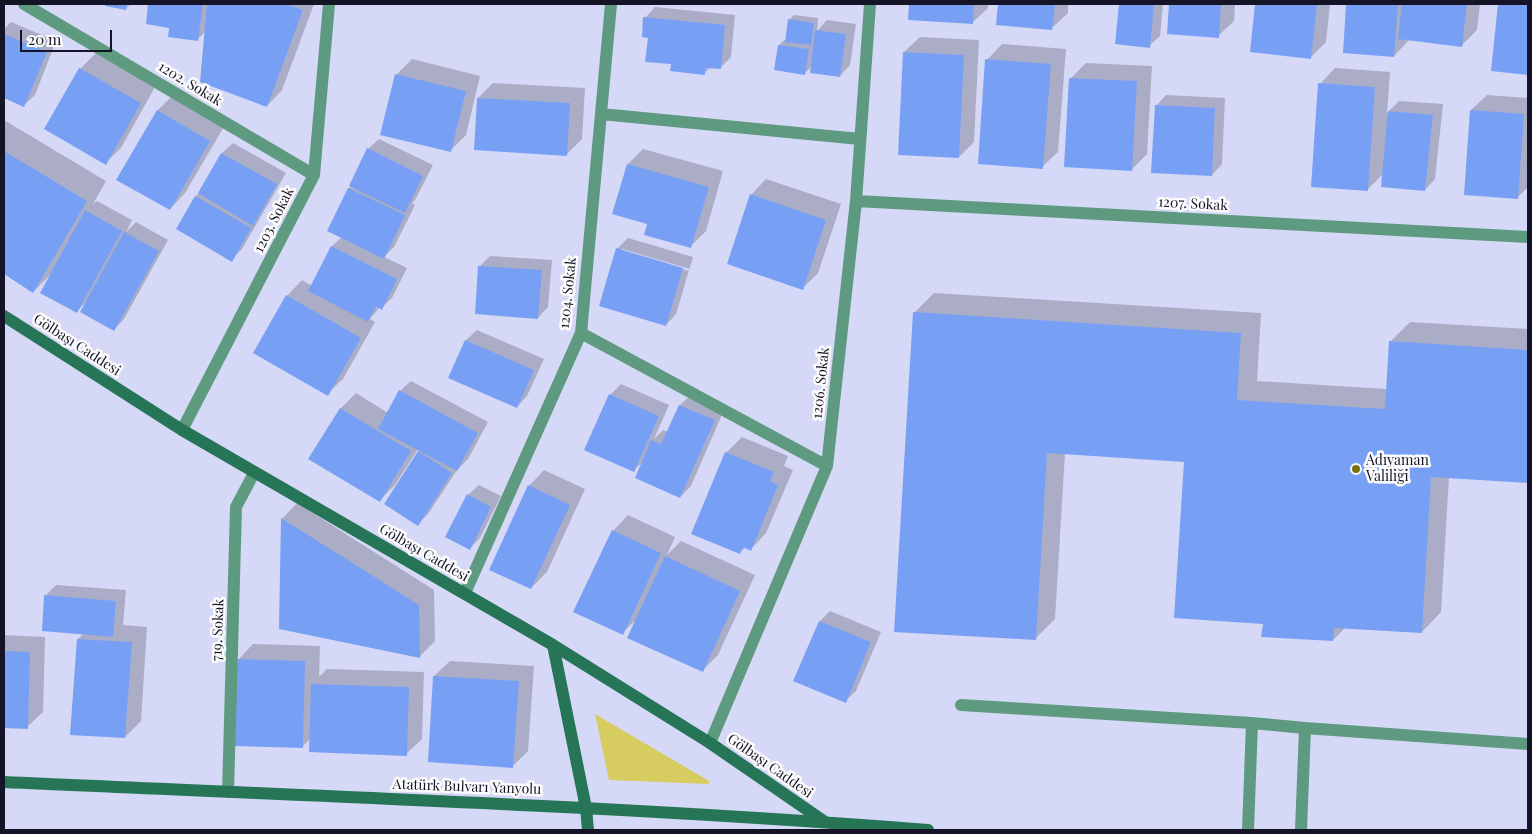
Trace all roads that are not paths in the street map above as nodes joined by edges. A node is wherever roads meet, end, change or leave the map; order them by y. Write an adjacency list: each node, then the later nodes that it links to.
1 (24, 4): 7 (street, 1202. Sokak)
2 (329, 4): 7 (street, 1203. Sokak)
3 (611, 4): 5 (street, 1204. Sokak)
4 (870, 4): 6 (street, 1206. Sokak)
5 (601, 114): 6 (street); 11 (street, 1204. Sokak)
6 (860, 139): 8 (street, 1206. Sokak)
7 (314, 175): 12 (street, 1203. Sokak)
8 (856, 201): 9 (street, 1207. Sokak); 13 (street, 1206. Sokak)
9 (1528, 237)
10 (4, 316): 12 (main road, Gölbaşı Caddesi)
11 (581, 333): 13 (street); 15 (street, 1204. Sokak)
12 (182, 430): 14 (main road, Gölbaşı Caddesi)
13 (827, 466): 20 (street, 1206. Sokak)
14 (254, 473): 15 (main road, Gölbaşı Caddesi); 23 (street, 719. Sokak)
15 (465, 593): 16 (main road, Gölbaşı Caddesi)
16 (553, 644): 20 (main road, Gölbaşı Caddesi); 24 (main road)
17 (961, 705): 18 (street)
18 (1252, 724): 19 (street); 28 (street)
19 (1305, 728): 21 (street); 29 (street)
20 (710, 743): 25 (main road, Gölbaşı Caddesi)
21 (1528, 744)
22 (4, 782): 23 (main road, Atatürk Bulvarı Yanyolu)
23 (228, 792): 24 (main road, Atatürk Bulvarı Yanyolu)
24 (586, 808): 25 (main road, Atatürk Bulvarı Yanyolu); 26 (main road)
25 (825, 822): 27 (main road, Atatürk Bulvarı Yanyolu)
26 (588, 830)
27 (928, 830)
28 (1248, 830)
29 (1300, 830)

